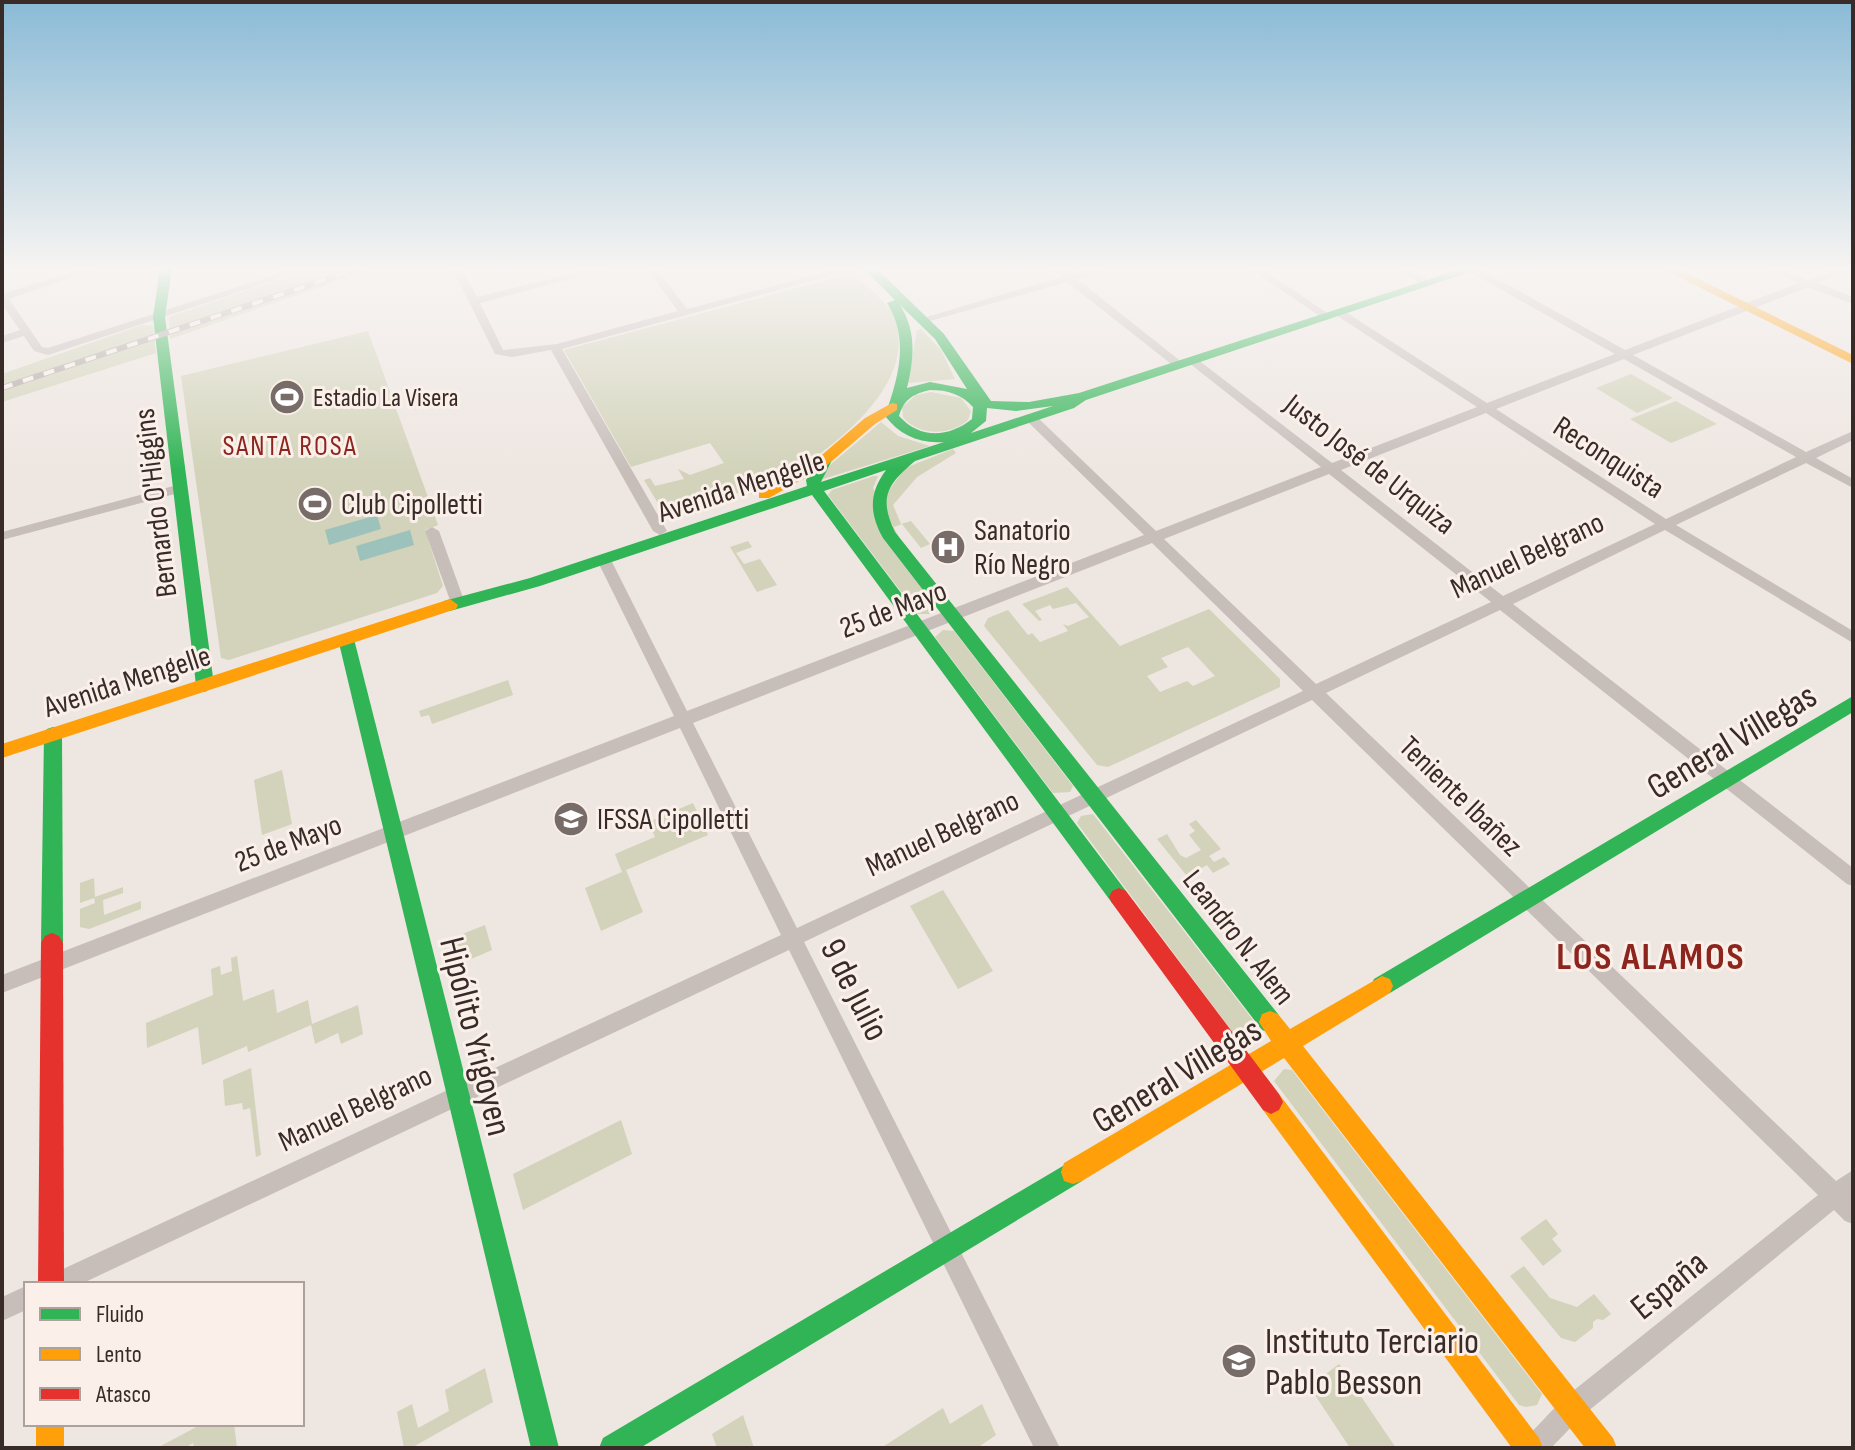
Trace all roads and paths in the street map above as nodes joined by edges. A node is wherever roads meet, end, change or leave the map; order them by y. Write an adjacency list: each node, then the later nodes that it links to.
1 (29, 336): 2 (street)
2 (99, 336)
3 (161, 336): 33 (main road, Bernardo O'Higgins)
4 (493, 336): 14 (street)
5 (600, 336): 14 (street)
6 (909, 336): 17 (main road)
7 (938, 336): 19 (main road)
8 (1148, 336): 18 (street, Justo José de Urquiza)
9 (1270, 336): 18 (main road, Avenida Mengelle)
10 (1368, 336): 22 (street, Reconquista)
11 (1590, 336): 15 (street)
12 (1674, 336): 15 (street, 25 de Mayo)
13 (1803, 336): 16 (main road)
14 (557, 347): 37 (street)
15 (1624, 355): 22 (street, 25 de Mayo); 29 (street)
16 (1853, 360)
17 (905, 361): 21 (main road); 24 (main road)
18 (1186, 363): 23 (main road, Avenida Mengelle); 31 (street, Justo José de Urquiza)
19 (965, 376): 20 (main road); 23 (main road)
20 (974, 398): 21 (main road); 23 (main road, Avenida Mengelle); 26 (main road)
21 (894, 404): 24 (main road, Avenida Mengelle); 26 (main road)
22 (1487, 409): 31 (street, 25 de Mayo); 35 (street, Reconquista)
23 (1023, 414): 25 (main road, Avenida Mengelle); 39 (street, Teniente Ibañez)
24 (871, 418): 30 (main road, Avenida Mengelle)
25 (1000, 428): 26 (main road, Avenida Mengelle); 28 (main road, Avenida Mengelle)
26 (958, 435): 28 (main road)
27 (1853, 435): 29 (street, Manuel Belgrano)
28 (918, 456): 34 (main road, Avenida Mengelle); 44 (main road, Leandro N. Alem)
29 (1806, 458): 32 (street); 35 (street, Manuel Belgrano)
30 (825, 460): 34 (main road); 37 (main road, Avenida Mengelle)
31 (1331, 469): 39 (street, 25 de Mayo); 42 (street, Justo José de Urquiza)
32 (1853, 484)
33 (181, 488): 38 (street); 48 (main road, Bernardo O'Higgins)
34 (816, 491): 40 (main road, Avenida Mengelle); 45 (main road)
35 (1665, 524): 42 (street, Manuel Belgrano); 46 (street, Reconquista)
36 (432, 531): 43 (street)
37 (660, 531): 41 (main road, Avenida Mengelle)
38 (2, 536)
39 (1155, 538): 44 (street, 25 de Mayo); 49 (street, Teniente Ibañez)
40 (604, 560): 41 (main road, Avenida Mengelle); 51 (street, 9 de Julio)
41 (498, 590): 43 (main road, Avenida Mengelle)
42 (1501, 602): 49 (street, Manuel Belgrano); 54 (street, Justo José de Urquiza)
43 (458, 603): 47 (main road, Avenida Mengelle)
44 (952, 616): 45 (street, 25 de Mayo); 55 (main road, Leandro N. Alem)
45 (919, 629): 51 (street, 25 de Mayo); 56 (main road)
46 (1853, 638)
47 (346, 639): 48 (main road, Avenida Mengelle); 57 (main road, Hipólito Yrigoyen)
48 (205, 685): 52 (main road, Avenida Mengelle)
49 (1313, 691): 55 (street, Manuel Belgrano); 59 (street, Teniente Ibañez)
50 (1853, 703): 54 (main road, General Villegas)
51 (684, 720): 57 (street, 25 de Mayo); 60 (street, 9 de Julio)
52 (53, 734): 53 (main road, Avenida Mengelle); 61 (main road)
53 (2, 751)
54 (1727, 779): 58 (street, Justo José de Urquiza); 59 (main road, General Villegas)
55 (1092, 796): 56 (street, Manuel Belgrano); 63 (main road, Leandro N. Alem)
56 (1057, 815): 60 (street, Manuel Belgrano); 64 (main road)
57 (394, 832): 61 (street, 25 de Mayo); 65 (main road, Hipólito Yrigoyen)
58 (1853, 878)
59 (1529, 900): 63 (main road, General Villegas); 66 (street, Teniente Ibañez)
60 (793, 939): 65 (street, Manuel Belgrano); 68 (street, 9 de Julio)
61 (52, 964): 62 (street, 25 de Mayo); 69 (main road)
62 (2, 984)
63 (1288, 1045): 64 (main road, General Villegas); 73 (main road, Leandro N. Alem)
64 (1247, 1069): 68 (main road, General Villegas); 79 (main road)
65 (458, 1095): 70 (street, Manuel Belgrano); 76 (main road, Hipólito Yrigoyen)
66 (1844, 1188): 67 (street, Teniente Ibañez); 73 (street, España)
67 (1853, 1213)
68 (947, 1248): 77 (main road, General Villegas); 78 (street, 9 de Julio)
69 (53, 1282)
70 (57, 1282)
71 (24, 1299): 72 (street)
72 (2, 1309)
73 (1572, 1408): 79 (street, España); 80 (main road, Leandro N. Alem)
74 (50, 1426): 75 (main road)
75 (50, 1448)
76 (545, 1448)
77 (613, 1448)
78 (1047, 1448)
79 (1532, 1448)
80 (1603, 1448)

